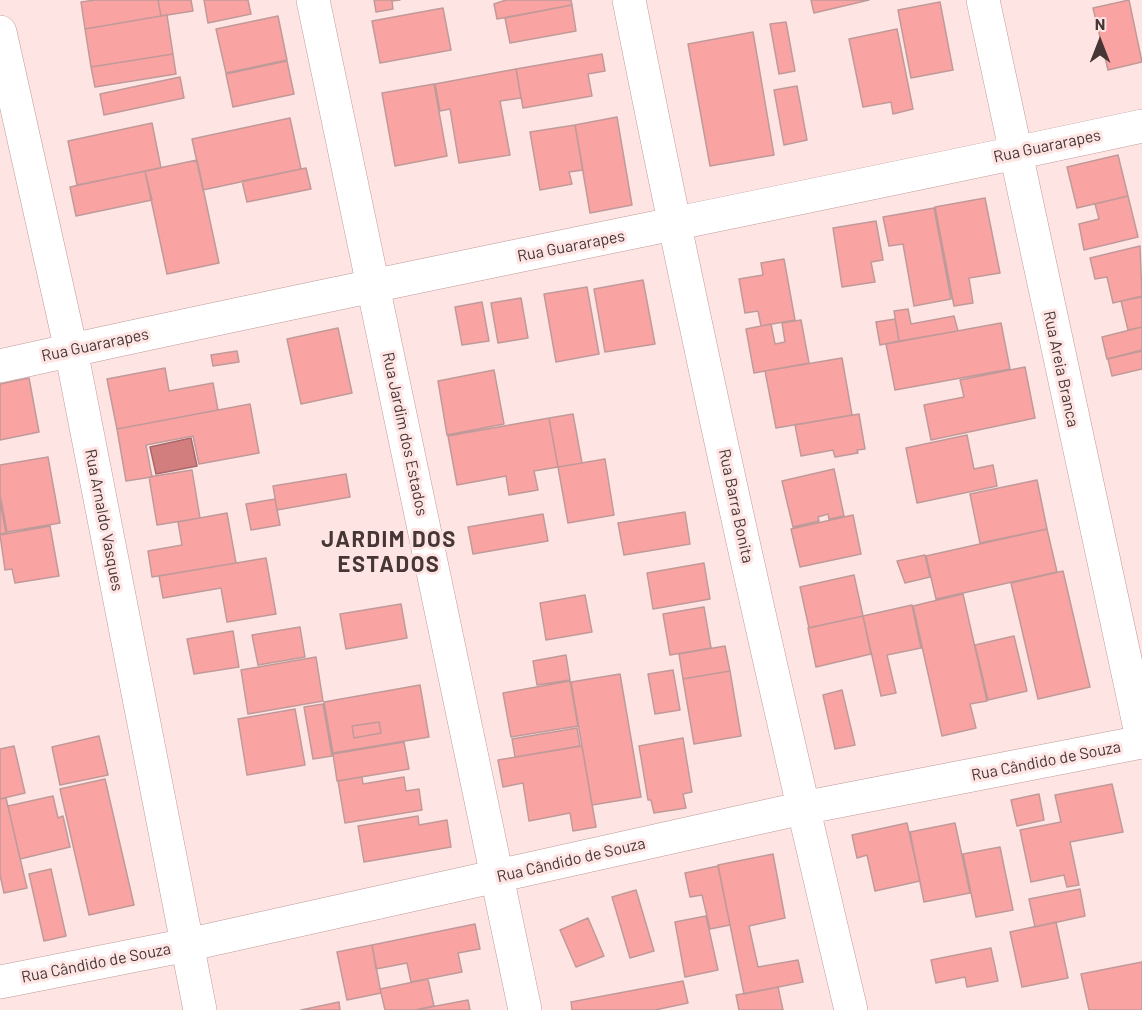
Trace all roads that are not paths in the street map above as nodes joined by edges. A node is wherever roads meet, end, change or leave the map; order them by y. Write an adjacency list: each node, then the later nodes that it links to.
1 (313, 0): 8 (street, Rua Jardim dos Estados)
2 (629, 0): 7 (street, Rua Barra Bonita)
3 (983, 0): 6 (street, Rua Areia Branca)
4 (0, 32): 9 (street, Rua Arnaldo Vasques)
5 (1142, 126): 6 (street, Rua Guararapes)
6 (1014, 153): 7 (street, Rua Guararapes); 11 (street, Rua Areia Branca)
7 (674, 225): 8 (street, Rua Guararapes); 12 (street, Rua Barra Bonita)
8 (374, 285): 9 (street, Rua Guararapes); 13 (street, Rua Jardim dos Estados)
9 (71, 350): 10 (street, Rua Guararapes); 14 (street, Rua Arnaldo Vasques)
10 (0, 366)
11 (1142, 740): 12 (street, Rua Cândido de Souza)
12 (803, 808): 13 (street, Rua Cândido de Souza); 18 (street, Rua Barra Bonita)
13 (495, 877): 14 (street, Rua Cândido de Souza); 17 (street, Rua Jardim dos Estados)
14 (187, 945): 15 (street, Rua Cândido de Souza); 16 (street, Rua Arnaldo Vasques)
15 (0, 982)
16 (200, 1010)
17 (525, 1010)
18 (851, 1010)

